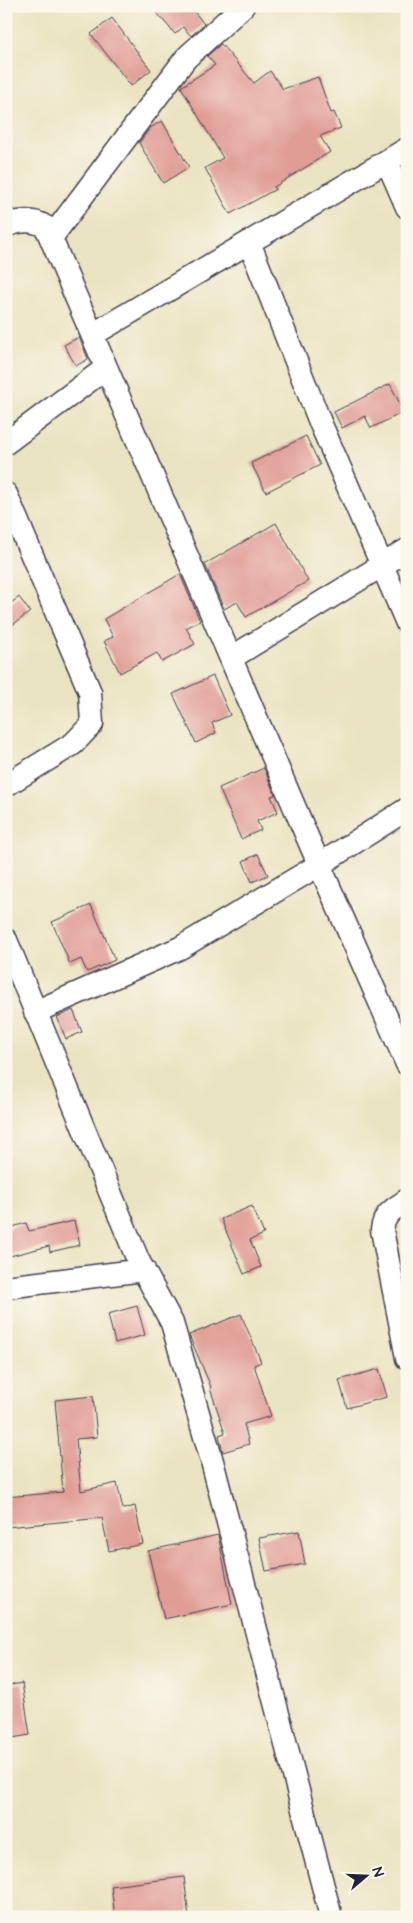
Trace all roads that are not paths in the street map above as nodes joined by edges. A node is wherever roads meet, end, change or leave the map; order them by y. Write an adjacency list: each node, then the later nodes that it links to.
1 (243, 6): 6 (street)
2 (407, 149): 3 (street)
3 (387, 161): 4 (street); 7 (street)
4 (407, 207)
5 (8, 225): 6 (street)
6 (51, 238): 8 (street)
7 (249, 242): 8 (street); 13 (street)
8 (92, 335): 9 (street)
9 (106, 368): 10 (street); 15 (street)
10 (6, 443)
11 (6, 494): 16 (street)
12 (407, 550): 13 (street)
13 (382, 565): 14 (street); 15 (street)
14 (407, 622)
15 (231, 658): 18 (street)
16 (6, 784)
17 (407, 809): 18 (street)
18 (319, 865): 20 (street); 21 (street)
19 (6, 940): 20 (street)
20 (35, 1012): 23 (street)
21 (407, 1064)
22 (407, 1200): 25 (street)
23 (144, 1270): 24 (street); 26 (street)
24 (6, 1287)
25 (407, 1358)
26 (331, 1917)

